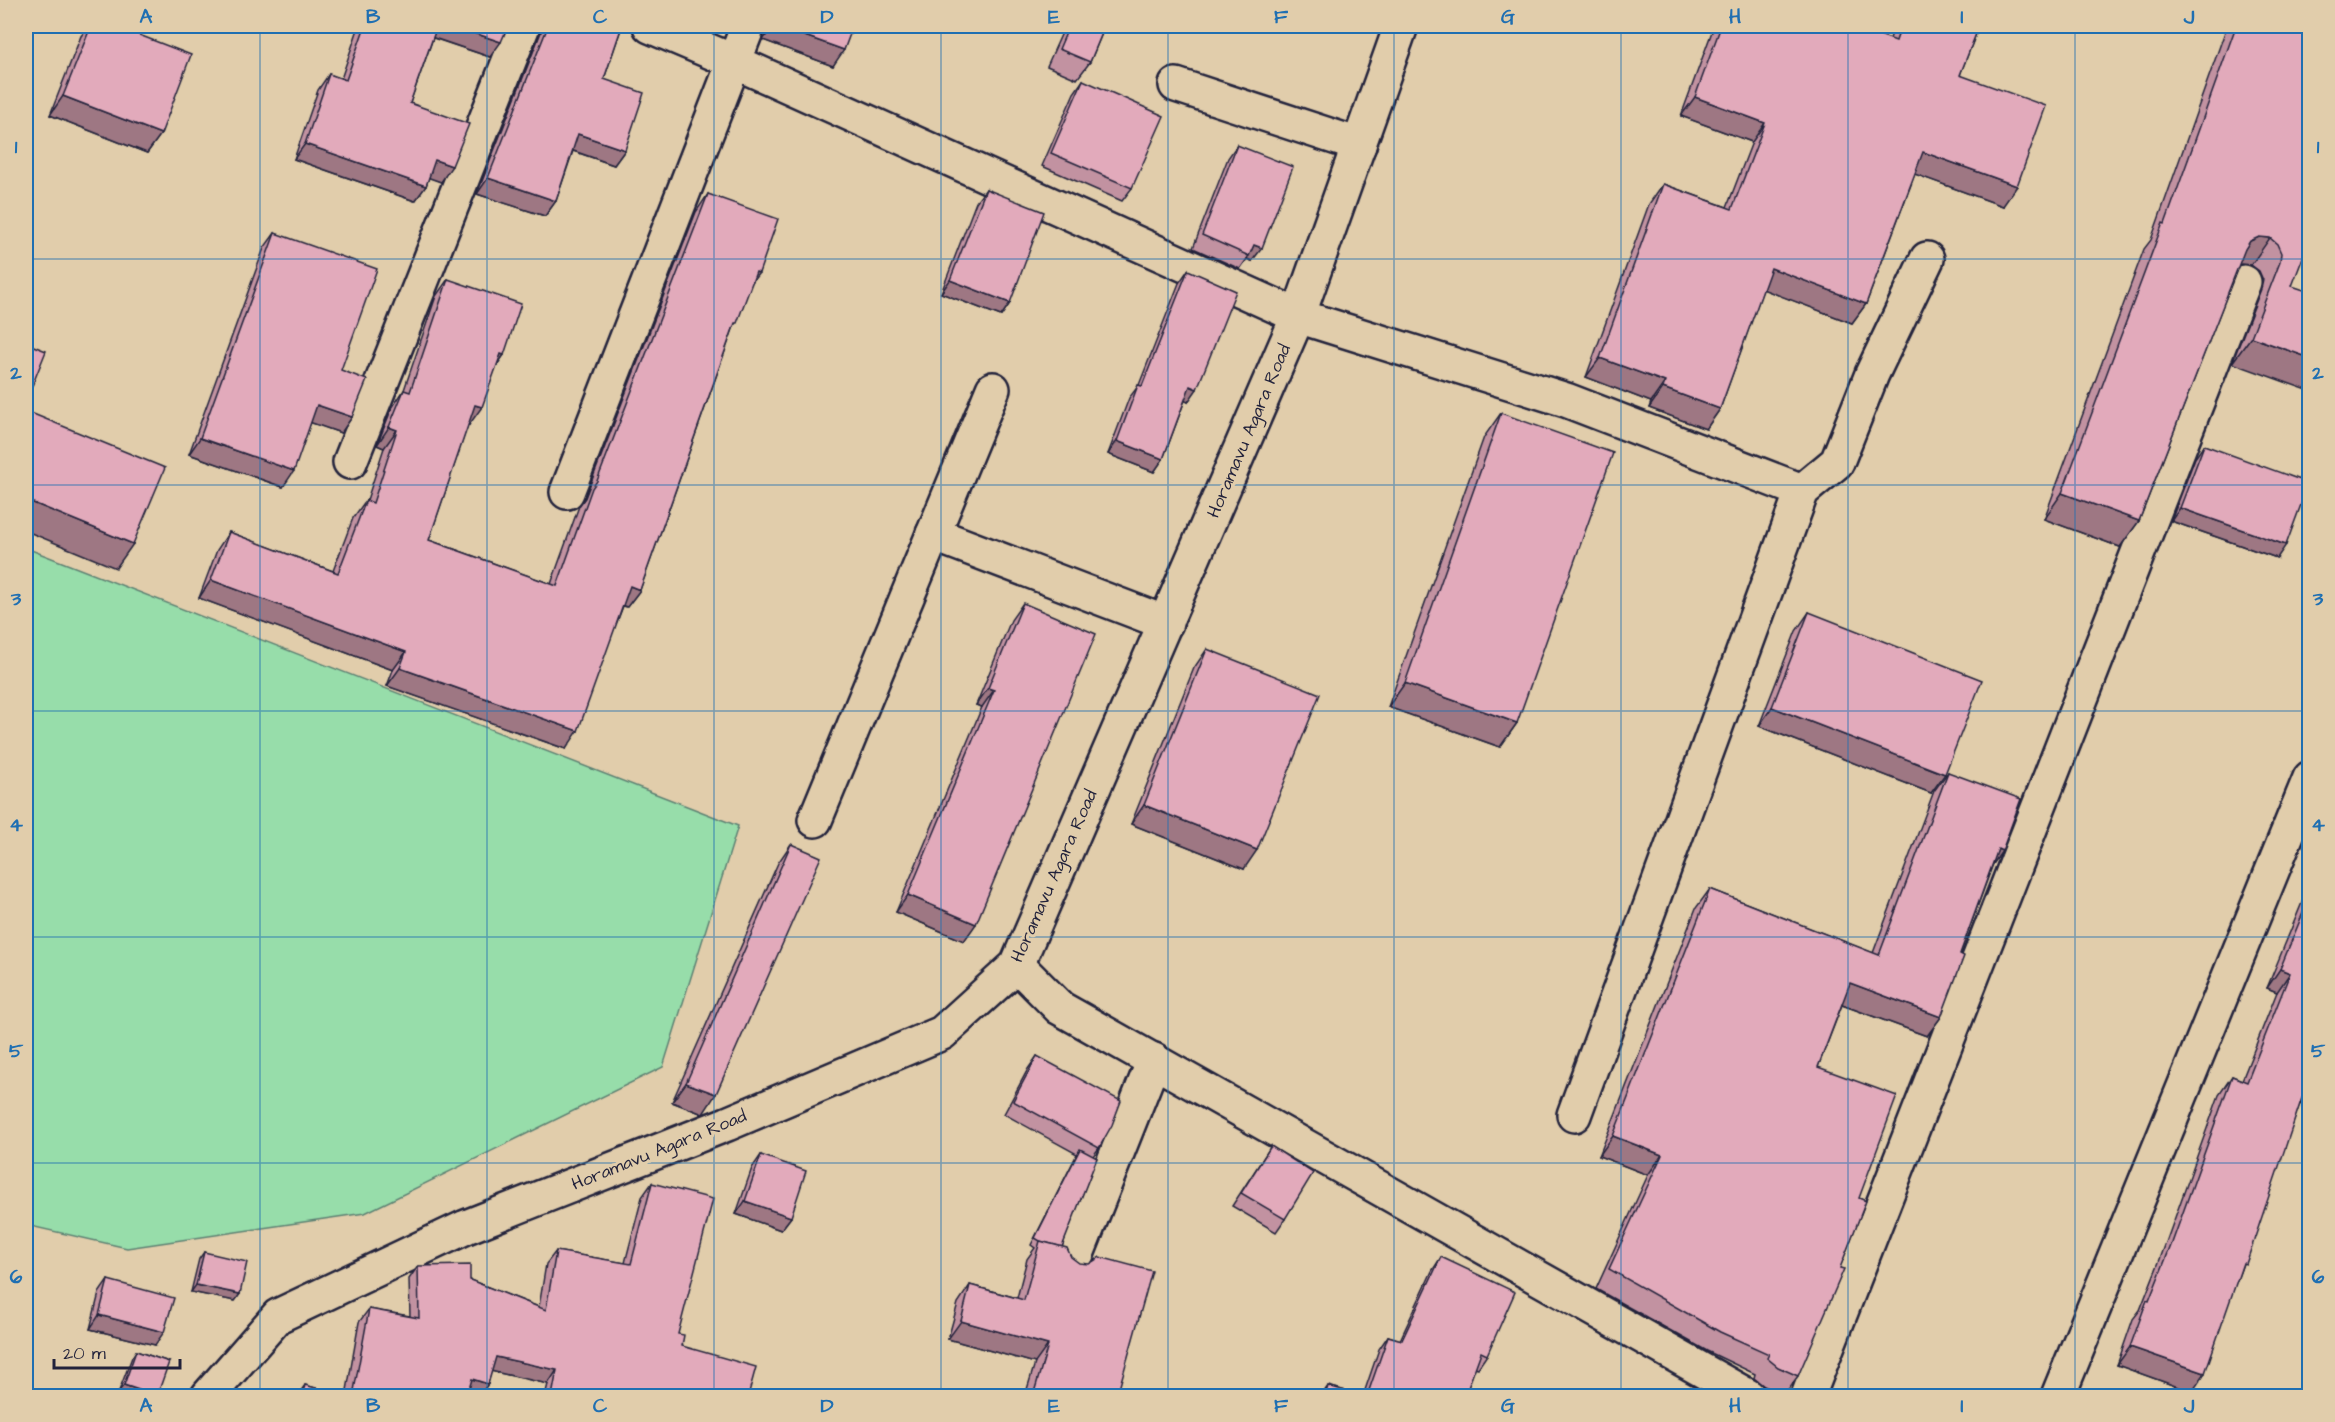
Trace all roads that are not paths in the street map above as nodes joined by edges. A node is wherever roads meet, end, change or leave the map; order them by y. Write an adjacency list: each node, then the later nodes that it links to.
1 (523, 26): 12 (street)
2 (650, 26): 5 (street)
3 (748, 26): 5 (street)
4 (1401, 26): 7 (street, Horamavu Agara Road)
5 (735, 62): 10 (street); 14 (street)
6 (1176, 85): 7 (street)
7 (1359, 145): 10 (street, Horamavu Agara Road)
8 (1927, 259): 13 (street)
9 (2244, 282): 25 (street)
10 (1298, 316): 13 (street); 16 (street, Horamavu Agara Road)
11 (993, 389): 15 (street)
12 (350, 462)
13 (1802, 490): 21 (street)
14 (567, 492)
15 (933, 534): 16 (street); 18 (street)
16 (1166, 623): 19 (street, Horamavu Agara Road)
17 (2310, 778): 26 (street)
18 (815, 820)
19 (1017, 965): 20 (street); 23 (street, Horamavu Agara Road)
20 (1154, 1060): 22 (street); 24 (street)
21 (1574, 1115)
22 (1073, 1264)
23 (208, 1396)
24 (1748, 1396)
25 (1809, 1396)
26 (2058, 1396)

